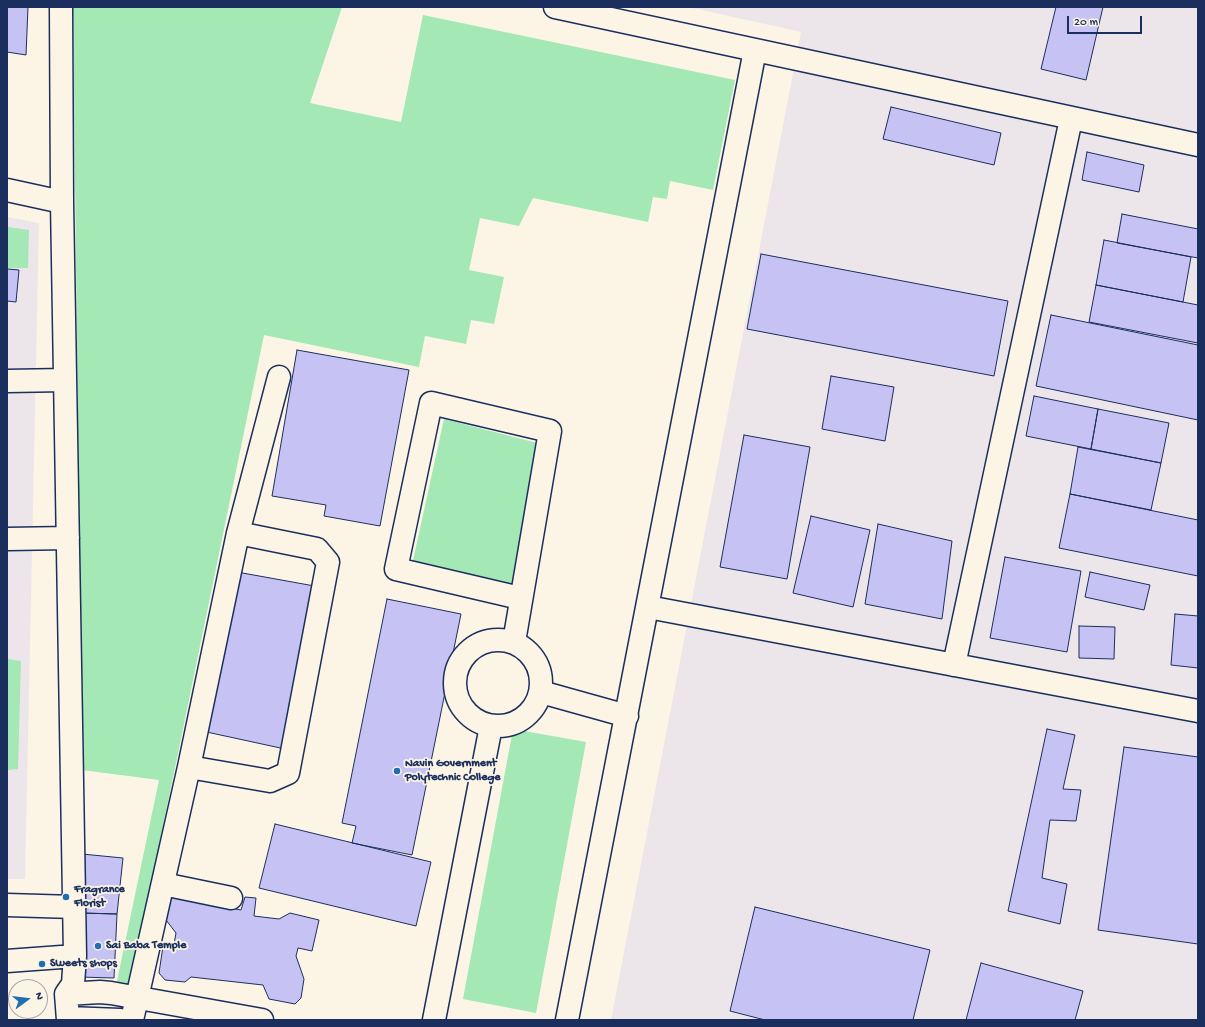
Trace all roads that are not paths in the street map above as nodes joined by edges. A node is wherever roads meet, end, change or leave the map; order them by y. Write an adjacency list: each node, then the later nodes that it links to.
1 (61, 7): 7 (street)
2 (555, 7): 3 (street)
3 (756, 50): 4 (street); 15 (street)
4 (1071, 119): 5 (street); 17 (street)
5 (1198, 145)
6 (7, 190): 7 (street)
7 (62, 202): 9 (street)
8 (280, 377): 11 (street)
9 (65, 380): 10 (street); 13 (street)
10 (7, 381)
11 (238, 533): 22 (street); 22 (street)
12 (7, 538): 13 (street)
13 (68, 538): 26 (street)
14 (520, 598): 14 (street); 16 (street)
15 (648, 607): 17 (street); 20 (street)
16 (514, 642): 18 (street); 21 (street)
17 (954, 665): 19 (street)
18 (541, 692): 20 (street); 21 (street)
19 (1198, 711)
20 (627, 716): 36 (street)
21 (491, 726): 35 (street)
22 (189, 767): 23 (street)
23 (163, 884): 24 (street); 30 (street)
24 (231, 898)
25 (7, 905): 26 (street)
26 (74, 906): 27 (street)
27 (75, 956): 28 (street); 29 (street)
28 (7, 961)
29 (73, 991): 30 (street); 31 (street)
30 (136, 998): 33 (street); 34 (street)
31 (75, 1019): 32 (street)
32 (120, 1020)
33 (132, 1020)
34 (262, 1020)
35 (434, 1020)
36 (567, 1020)

